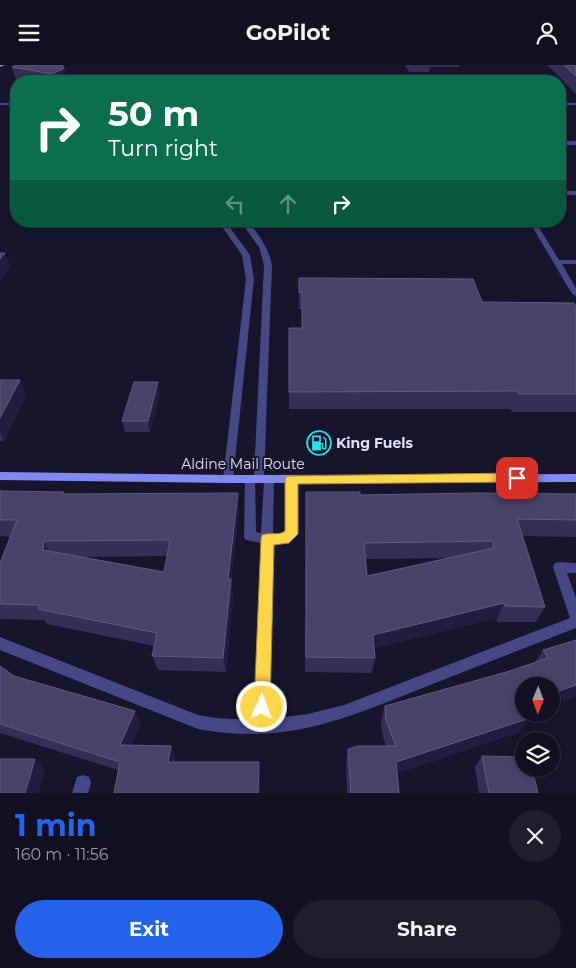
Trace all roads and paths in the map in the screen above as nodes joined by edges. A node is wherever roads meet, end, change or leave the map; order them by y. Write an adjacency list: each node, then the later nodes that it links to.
1 (225, 227): 6 (street)
2 (248, 227): 7 (street)
3 (536, 227): 4 (street)
4 (556, 262): 5 (street); 8 (street)
5 (576, 262)
6 (249, 269): 7 (street); 11 (street)
7 (268, 269): 12 (street)
8 (576, 294)
9 (0, 476): 11 (main road, Aldine Mail Route)
10 (576, 477): 13 (main road, Aldine Mail Route)
11 (228, 479): 12 (main road, Aldine Mail Route)
12 (259, 479): 13 (main road, Aldine Mail Route); 14 (street); 14 (street)
13 (292, 479): 14 (street)
14 (267, 539): 19 (street)
15 (576, 568): 16 (street)
16 (576, 617)
17 (576, 621): 19 (street)
18 (0, 643): 19 (street)
19 (261, 726)

